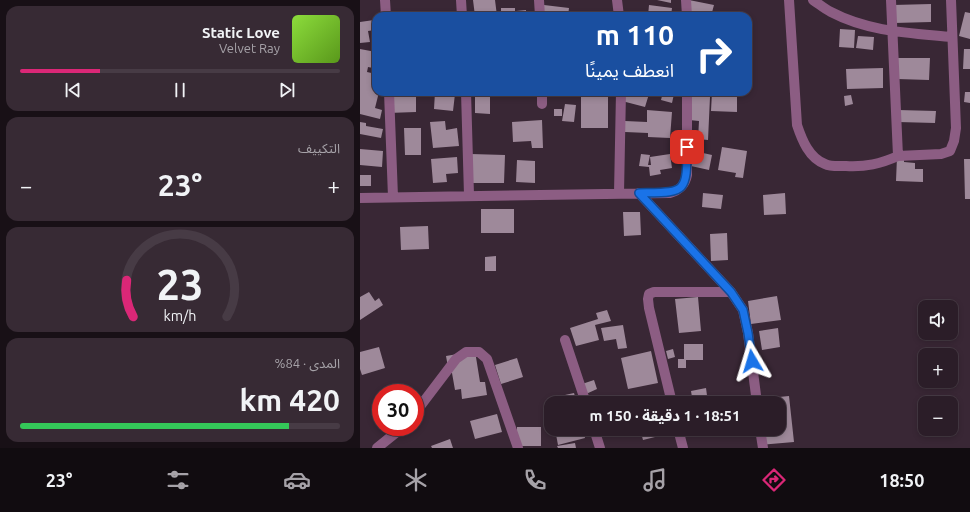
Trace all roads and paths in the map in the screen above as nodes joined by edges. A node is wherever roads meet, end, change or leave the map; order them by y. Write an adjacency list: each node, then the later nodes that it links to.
1 (385, 0): 10 (street)
2 (461, 0): 11 (street)
3 (539, 0): 12 (street)
4 (617, 0): 13 (street)
5 (686, 0): 14 (street)
6 (789, 0): 23 (street)
7 (813, 0): 15 (street)
8 (891, 0): 15 (street)
9 (951, 0): 16 (street)
10 (386, 12)
11 (462, 12)
12 (540, 12)
13 (618, 12)
14 (687, 12)
15 (893, 32): 16 (street); 23 (street)
16 (952, 37): 23 (street)
17 (389, 96): 27 (street)
18 (466, 96): 26 (street)
19 (542, 96): 22 (street)
20 (621, 96): 24 (street)
21 (687, 96): 25 (street)
22 (542, 104)
23 (898, 156)
24 (619, 193): 25 (street); 26 (street)
25 (639, 193): 29 (street)
26 (470, 195): 27 (street)
27 (393, 197): 28 (street)
28 (360, 198)
29 (731, 292): 32 (street); 33 (street)
30 (565, 340): 31 (street)
31 (584, 396)
32 (670, 396)
33 (756, 396)
34 (424, 401): 40 (street)
35 (392, 436): 39 (street)
36 (596, 436): 41 (street)
37 (680, 436): 42 (street)
38 (761, 436): 43 (street)
39 (377, 448)
40 (518, 448)
41 (600, 448)
42 (683, 448)
43 (763, 448)

